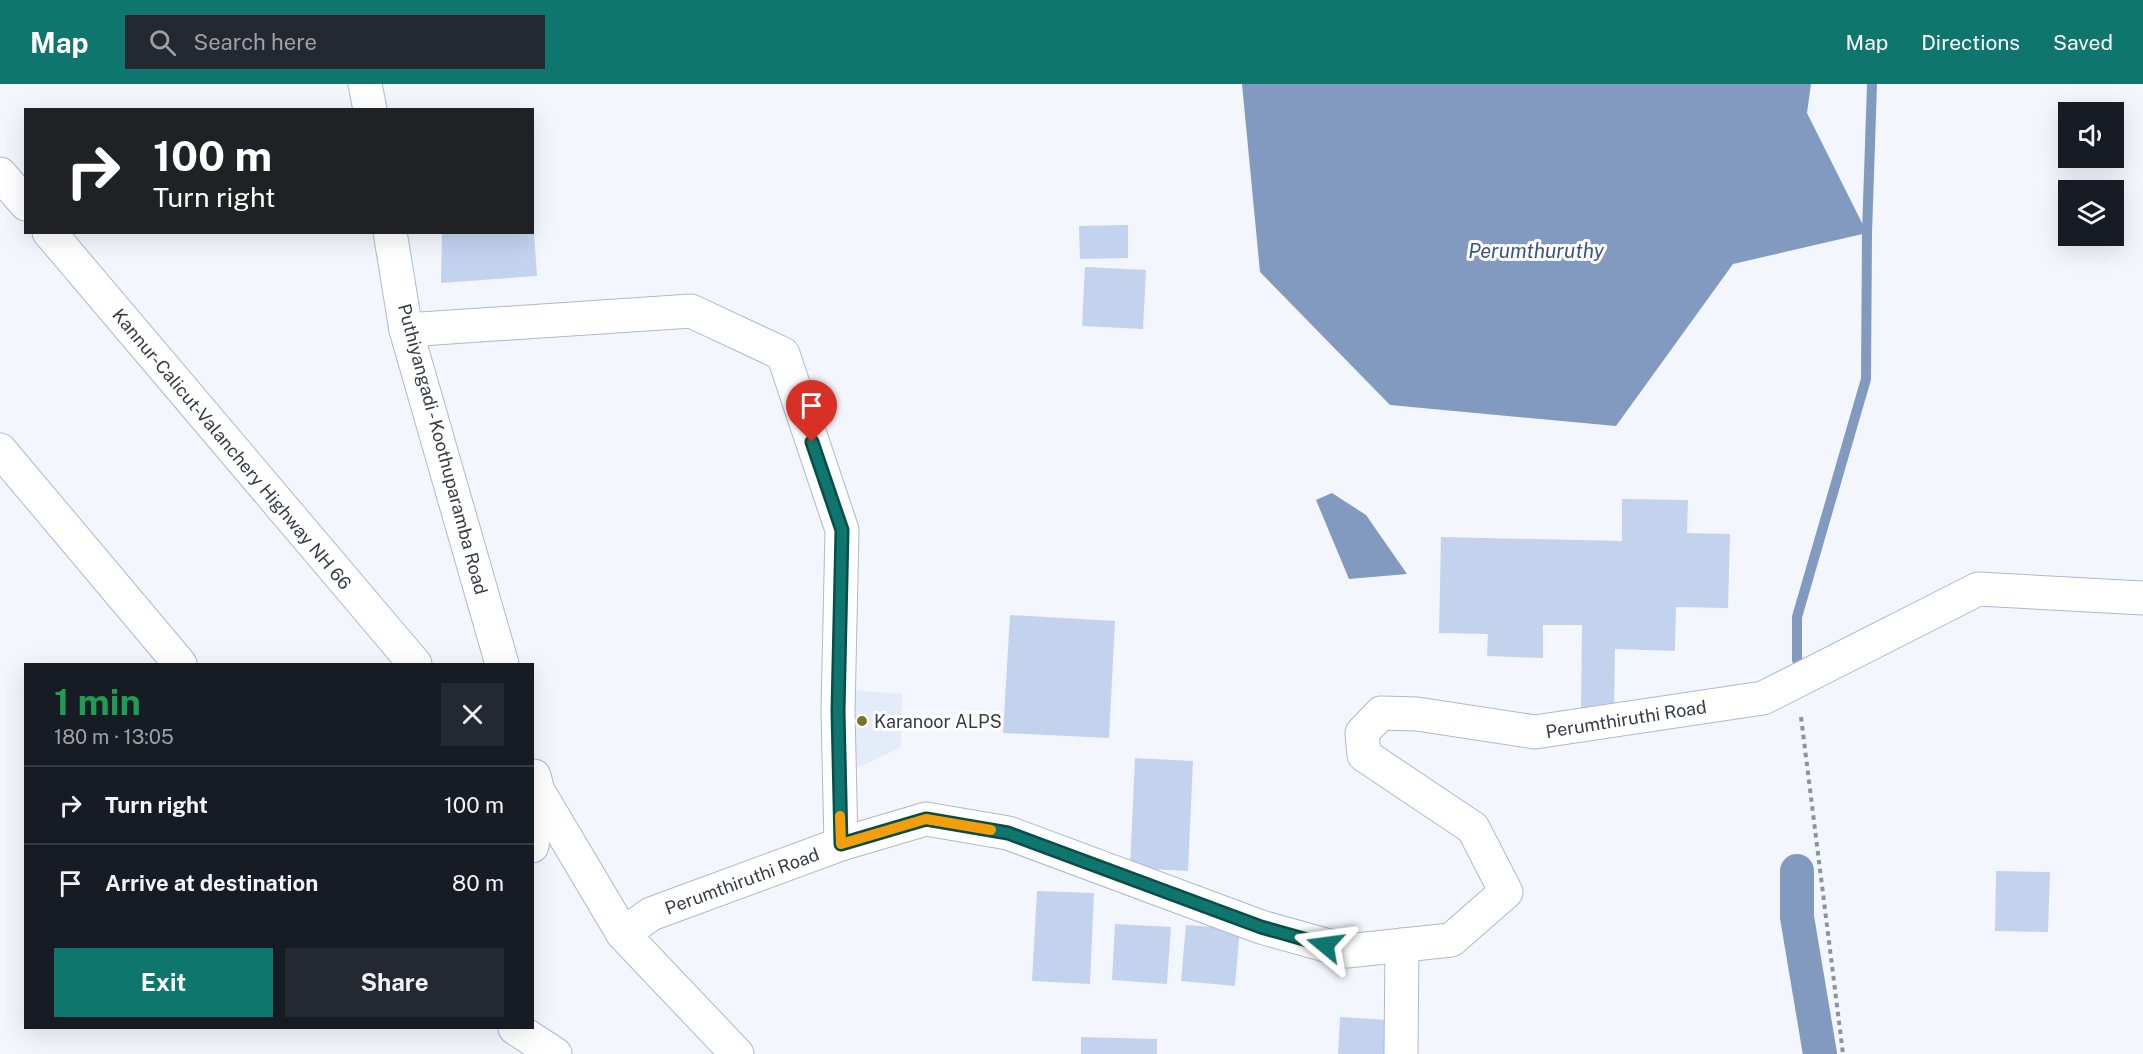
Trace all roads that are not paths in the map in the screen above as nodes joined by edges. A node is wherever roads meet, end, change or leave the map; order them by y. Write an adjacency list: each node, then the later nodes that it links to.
1 (365, 84): 2 (main road)
2 (370, 108)
3 (0, 174): 4 (main road)
4 (24, 202)
5 (52, 234): 11 (main road, Kannur-Calicut-Valanchery Highway NH 66)
6 (390, 234): 7 (main road, Puthiyangadi - Koothuparamba Road)
7 (406, 330): 12 (main road, Puthiyangadi - Koothuparamba Road); 14 (main road)
8 (0, 450): 10 (main road)
9 (2143, 598): 16 (main road, Perumthiruthi Road)
10 (179, 663)
11 (414, 663)
12 (502, 663)
13 (534, 782): 15 (main road)
14 (841, 844): 15 (main road, Perumthiruthi Road); 16 (main road, Perumthiruthi Road)
15 (623, 934): 21 (main road)
16 (1402, 945): 22 (main road)
17 (515, 1029): 19 (main road)
18 (517, 1029): 20 (main road)
19 (524, 1054)
20 (555, 1054)
21 (737, 1054)
22 (1401, 1054)

